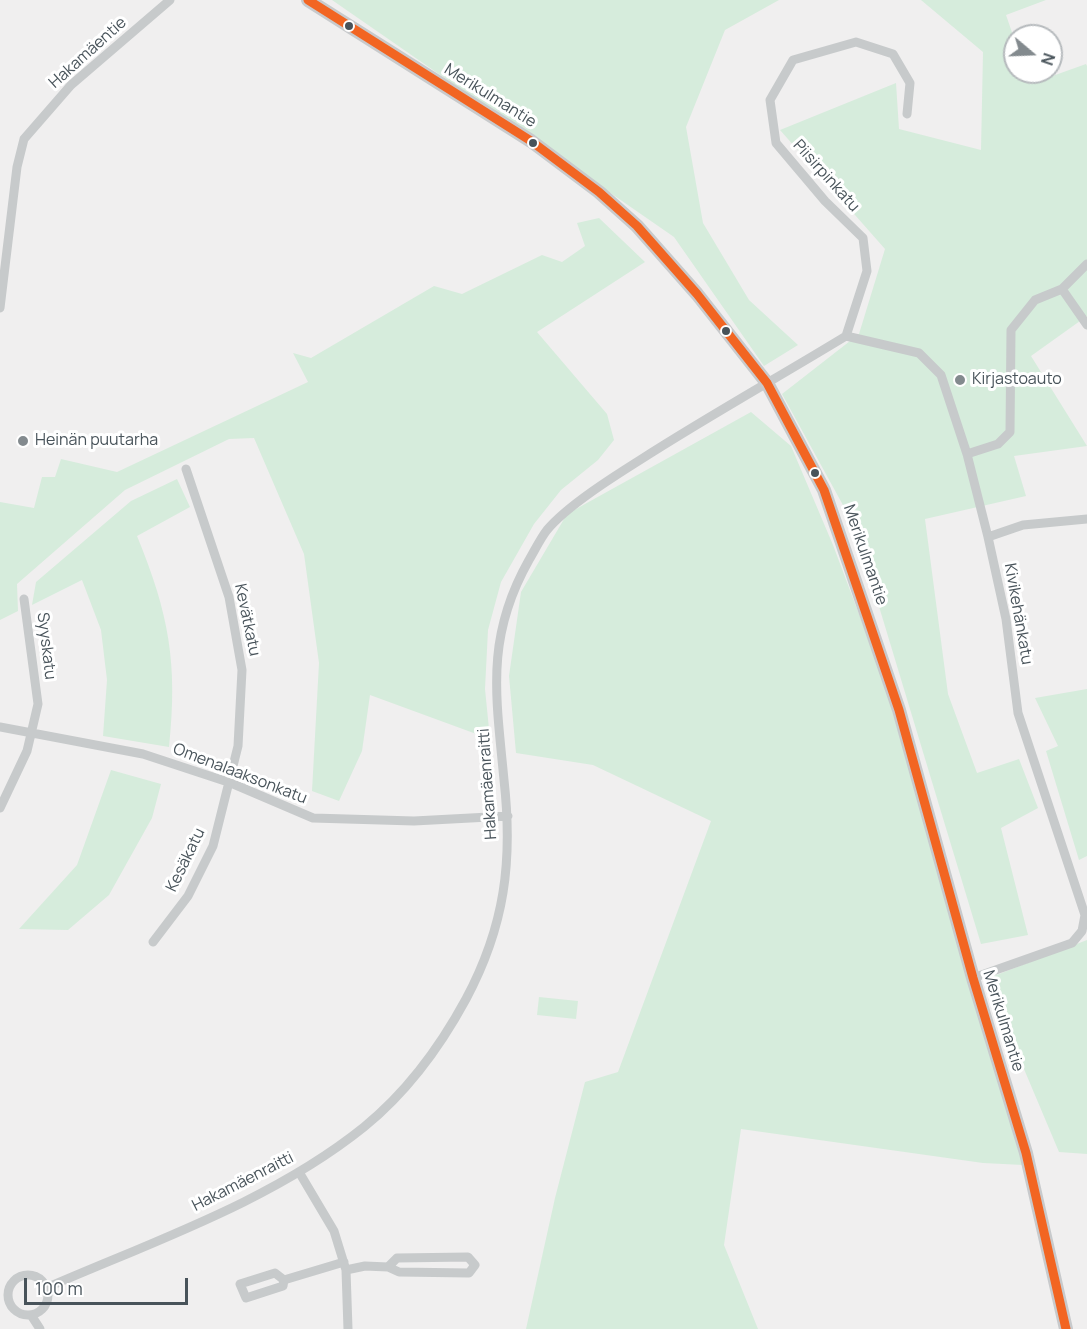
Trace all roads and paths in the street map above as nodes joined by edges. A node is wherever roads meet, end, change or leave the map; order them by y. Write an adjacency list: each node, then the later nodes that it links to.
1 (170, 0): 6 (street, Hakamäentie)
2 (308, 0): 9 (street, Merikulmantie)
3 (907, 114): 8 (street, Piisirpinkatu)
4 (1087, 264): 5 (street)
5 (1062, 289): 7 (street); 10 (street)
6 (0, 308)
7 (1087, 325)
8 (846, 336): 9 (street); 10 (street, Kivikehänkatu)
9 (767, 383): 19 (street, Hakamäenraitti); 22 (street, Merikulmantie)
10 (967, 454): 13 (street, Kivikehänkatu)
11 (186, 469): 17 (street, Kevätkatu)
12 (1087, 519): 13 (street)
13 (988, 537): 20 (street, Kivikehänkatu)
14 (24, 599): 16 (street, Syyskatu)
15 (0, 727): 16 (street, Omenalaaksonkatu)
16 (32, 732): 17 (street, Omenalaaksonkatu); 18 (street, Syyskatu)
17 (231, 783): 19 (street, Omenalaaksonkatu); 21 (street, Kesäkatu)
18 (0, 808)
19 (508, 816): 23 (street, Hakamäenraitti)
20 (1086, 915): 22 (street, Kivikehänkatu)
21 (153, 942)
22 (973, 978): 34 (street, Merikulmantie)
23 (299, 1172): 25 (street); 29 (street, Hakamäenraitti)
24 (434, 1257): 26 (street); 27 (street); 27 (street)
25 (345, 1266): 26 (street); 28 (street); 33 (street)
26 (388, 1267): 27 (street)
27 (434, 1272)
28 (284, 1280)
29 (46, 1288): 30 (street); 31 (street)
30 (5, 1304): 31 (street)
31 (32, 1315): 32 (street)
32 (40, 1329)
33 (348, 1329)
34 (1066, 1329)

